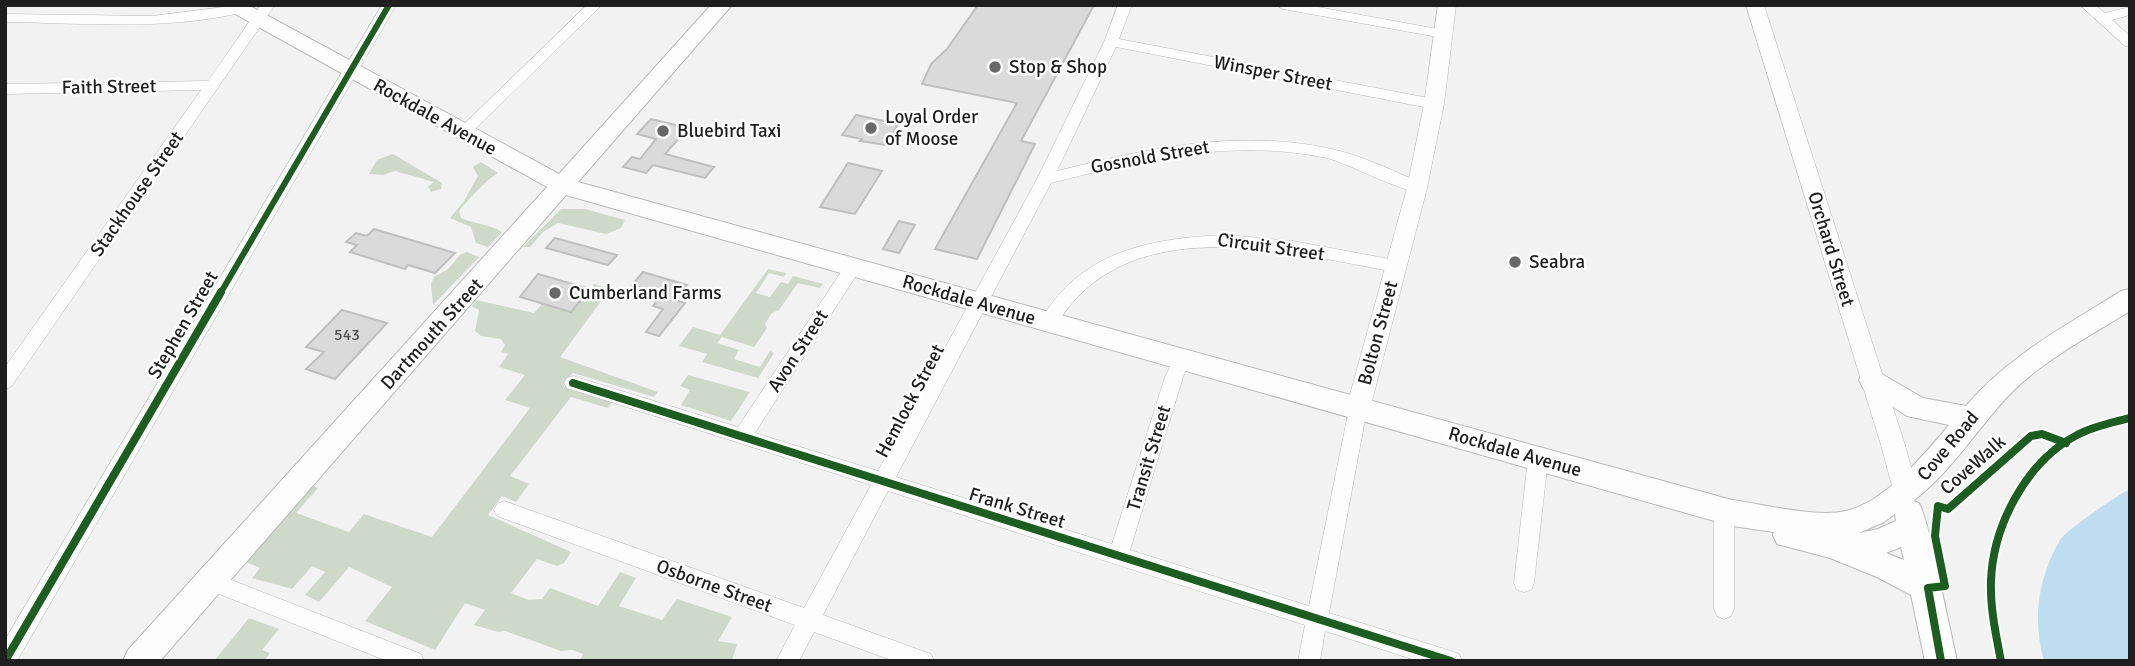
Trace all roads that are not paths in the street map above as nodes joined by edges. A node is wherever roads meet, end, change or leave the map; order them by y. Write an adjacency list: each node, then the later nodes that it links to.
1 (389, 5): 17 (street, Stephen Street)
2 (595, 5): 21 (street)
3 (722, 5): 23 (main road, Dartmouth Street)
4 (1125, 5): 15 (street, Hemlock Street)
5 (1283, 5): 14 (street)
6 (1447, 5): 14 (street, Bolton Street)
7 (1755, 5): 31 (street, Orchard Street)
8 (2087, 5): 13 (street)
9 (236, 7): 11 (main road, Rockdale Avenue); 12 (street)
10 (2130, 11): 13 (street)
11 (264, 12): 17 (main road, Rockdale Avenue); 18 (street, Stackhouse Street)
12 (5, 18)
13 (2103, 18): 16 (street)
14 (1443, 34): 20 (street, Bolton Street)
15 (1111, 42): 20 (street, Winsper Street); 22 (street, Hemlock Street)
16 (2130, 43)
17 (350, 71): 21 (main road, Rockdale Avenue); 51 (street, Stephen Street)
18 (213, 85): 19 (street, Faith Street); 32 (street, Stackhouse Street)
19 (5, 89)
20 (1434, 104): 24 (street, Bolton Street)
21 (464, 132): 23 (main road, Rockdale Avenue)
22 (1045, 179): 24 (street, Gosnold Street); 28 (street, Hemlock Street)
23 (562, 186): 26 (main road, Rockdale Avenue); 45 (main road, Dartmouth Street)
24 (1417, 188): 25 (street, Bolton Street)
25 (1395, 266): 29 (street, Circuit Street); 34 (street, Bolton Street)
26 (853, 267): 28 (main road, Rockdale Avenue); 36 (street, Avon Street)
27 (2130, 298): 35 (main road, Cove Road)
28 (980, 302): 29 (main road, Rockdale Avenue); 38 (street, Hemlock Street)
29 (1049, 322): 30 (main road, Rockdale Avenue)
30 (1182, 360): 34 (main road, Rockdale Avenue); 44 (street, Transit Street)
31 (1873, 380): 35 (main road); 39 (street, Orchard Street)
32 (5, 382)
33 (573, 383): 36 (street, Frank Street)
34 (1358, 409): 37 (main road, Rockdale Avenue); 49 (street, Bolton Street)
35 (1972, 418): 39 (main road, Cove Road)
36 (743, 435): 38 (street, Frank Street)
37 (1538, 459): 41 (main road, Rockdale Avenue); 46 (street)
38 (884, 483): 44 (street, Frank Street); 50 (street, Hemlock Street)
39 (1905, 493): 41 (main road, Rockdale Avenue); 42 (main road, Cove Road)
40 (504, 510): 50 (street, Osborne Street)
41 (1731, 512): 43 (main road, Rockdale Avenue); 48 (street)
42 (1913, 527): 43 (main road, Rockdale Avenue); 47 (main road, Cove Road)
43 (1830, 546): 47 (main road)
44 (1118, 556): 49 (street, Frank Street)
45 (211, 581): 52 (main road, Dartmouth Street); 53 (street)
46 (1524, 583)
47 (1928, 589): 58 (main road, Cove Road)
48 (1724, 609)
49 (1317, 618): 56 (street, Bolton Street); 57 (street, Frank Street)
50 (809, 621): 54 (street, Hemlock Street); 55 (street, Osborne Street)
51 (5, 661)
52 (139, 661)
53 (413, 661)
54 (787, 661)
55 (923, 661)
56 (1309, 661)
57 (1451, 661)
58 (1941, 661)

